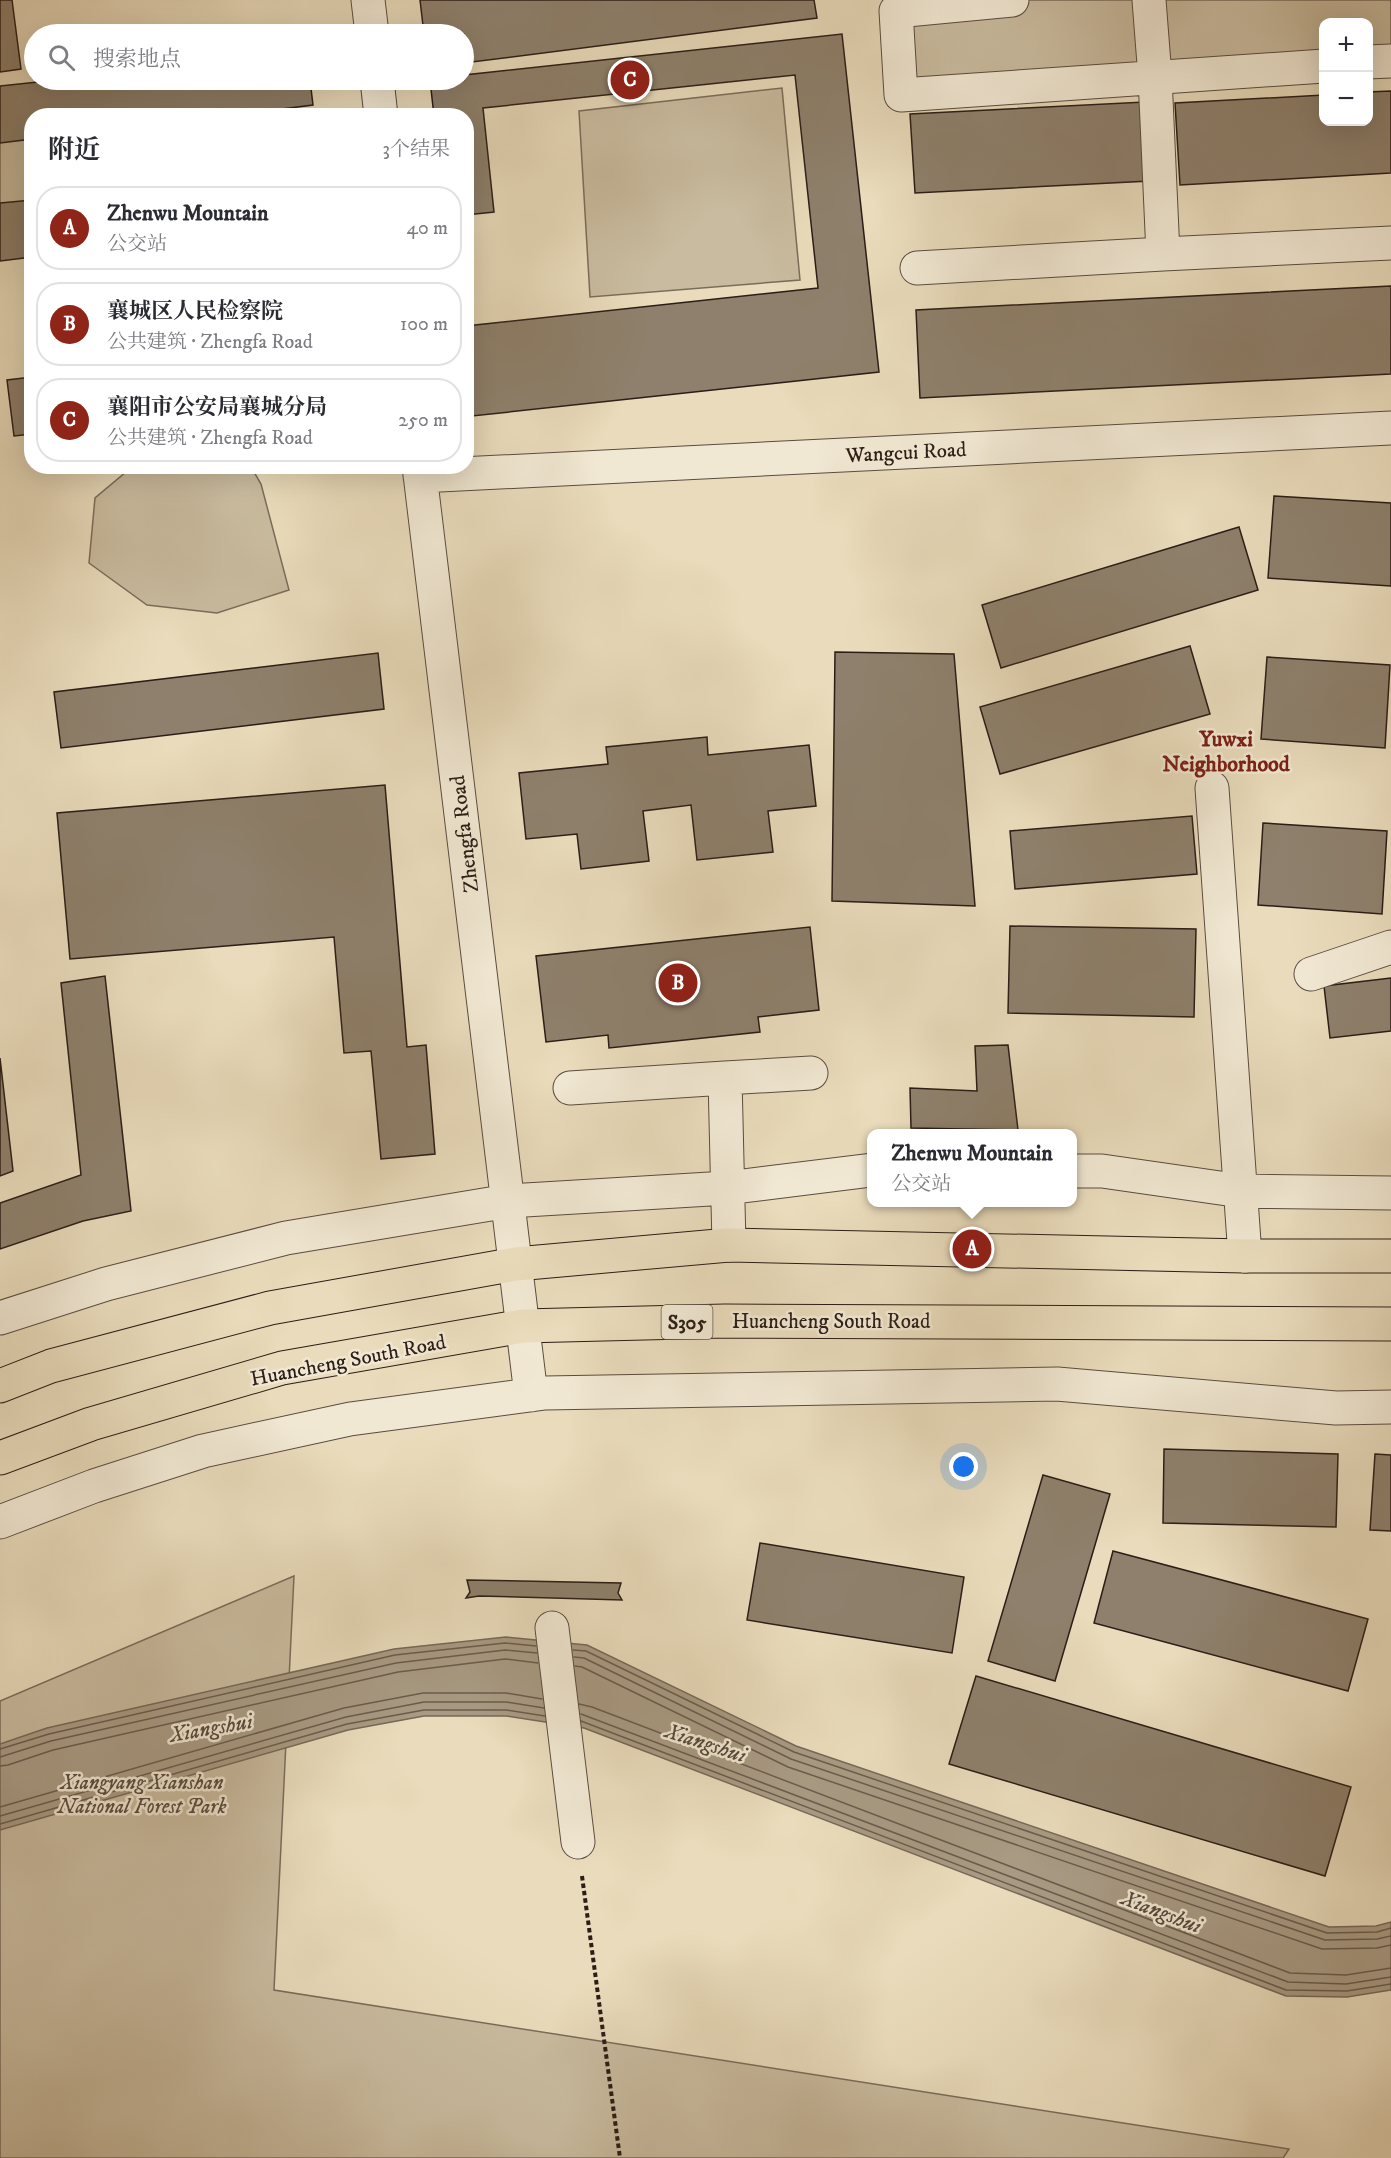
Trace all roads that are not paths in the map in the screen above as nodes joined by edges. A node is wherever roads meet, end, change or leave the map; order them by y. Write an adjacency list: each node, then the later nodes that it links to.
1 (368, 0): 4 (street)
2 (1012, 0): 8 (street)
3 (1149, 0): 8 (street)
4 (371, 24)
5 (1391, 61): 6 (street)
6 (1373, 62)
7 (1319, 66): 8 (street)
8 (1155, 77): 12 (street)
9 (377, 90): 10 (street)
10 (380, 108)
11 (1391, 243): 12 (street)
12 (1162, 254): 13 (street)
13 (917, 268)
14 (1391, 428): 15 (street, Wangcui Road)
15 (474, 469)
16 (420, 474): 28 (street, Zhengfa Road)
17 (1212, 788): 26 (street)
18 (1391, 947): 19 (street)
19 (1311, 974)
20 (811, 1073): 21 (street)
21 (724, 1078): 22 (street); 25 (street)
22 (570, 1088)
23 (867, 1171): 25 (street)
24 (1077, 1171): 26 (street)
25 (727, 1188): 28 (street); 29 (street)
26 (1241, 1191): 27 (street); 30 (street)
27 (1391, 1193)
28 (508, 1201): 32 (street, Zhengfa Road); 33 (street)
29 (729, 1245): 30 (highway); 32 (highway)
30 (1245, 1256): 31 (highway)
31 (1391, 1256)
32 (516, 1264): 35 (street, Zhengfa Road); 36 (highway)
33 (0, 1318)
34 (1391, 1324): 35 (highway, Huancheng South Road / S305)
35 (523, 1326): 37 (street, Zhengfa Road); 39 (highway, Huancheng South Road / S305)
36 (0, 1386)
37 (531, 1395): 38 (street); 40 (street)
38 (1391, 1407)
39 (0, 1458)
40 (0, 1522)
41 (552, 1628): 42 (street)
42 (578, 1842)

